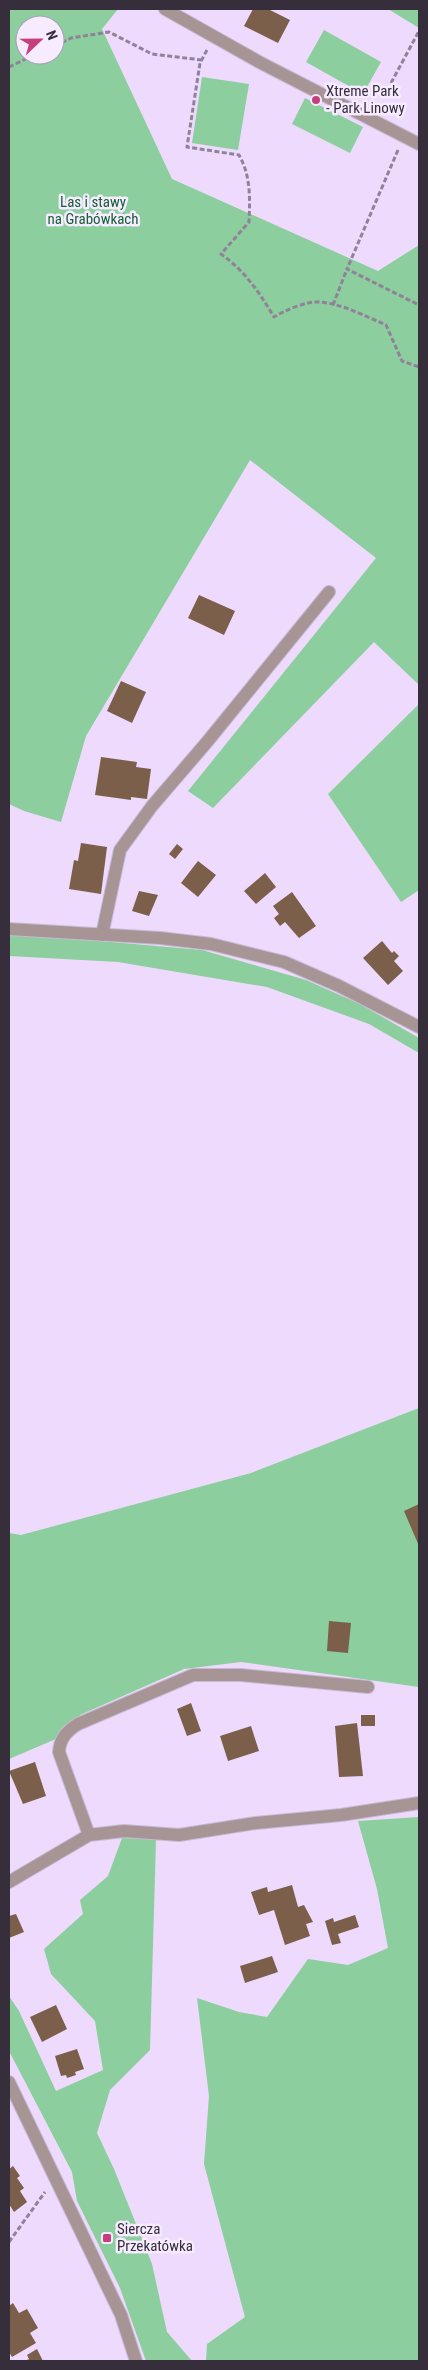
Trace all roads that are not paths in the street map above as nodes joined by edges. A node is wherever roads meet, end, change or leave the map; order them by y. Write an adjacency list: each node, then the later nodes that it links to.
1 (165, 9): 2 (street)
2 (419, 144)
3 (329, 592): 5 (street)
4 (9, 928): 5 (street)
5 (102, 935): 6 (street)
6 (418, 1024)
7 (368, 1686): 9 (street)
8 (419, 1804): 9 (street)
9 (89, 1835): 10 (street)
10 (9, 1882)
11 (9, 2082): 12 (street)
12 (136, 2361)

